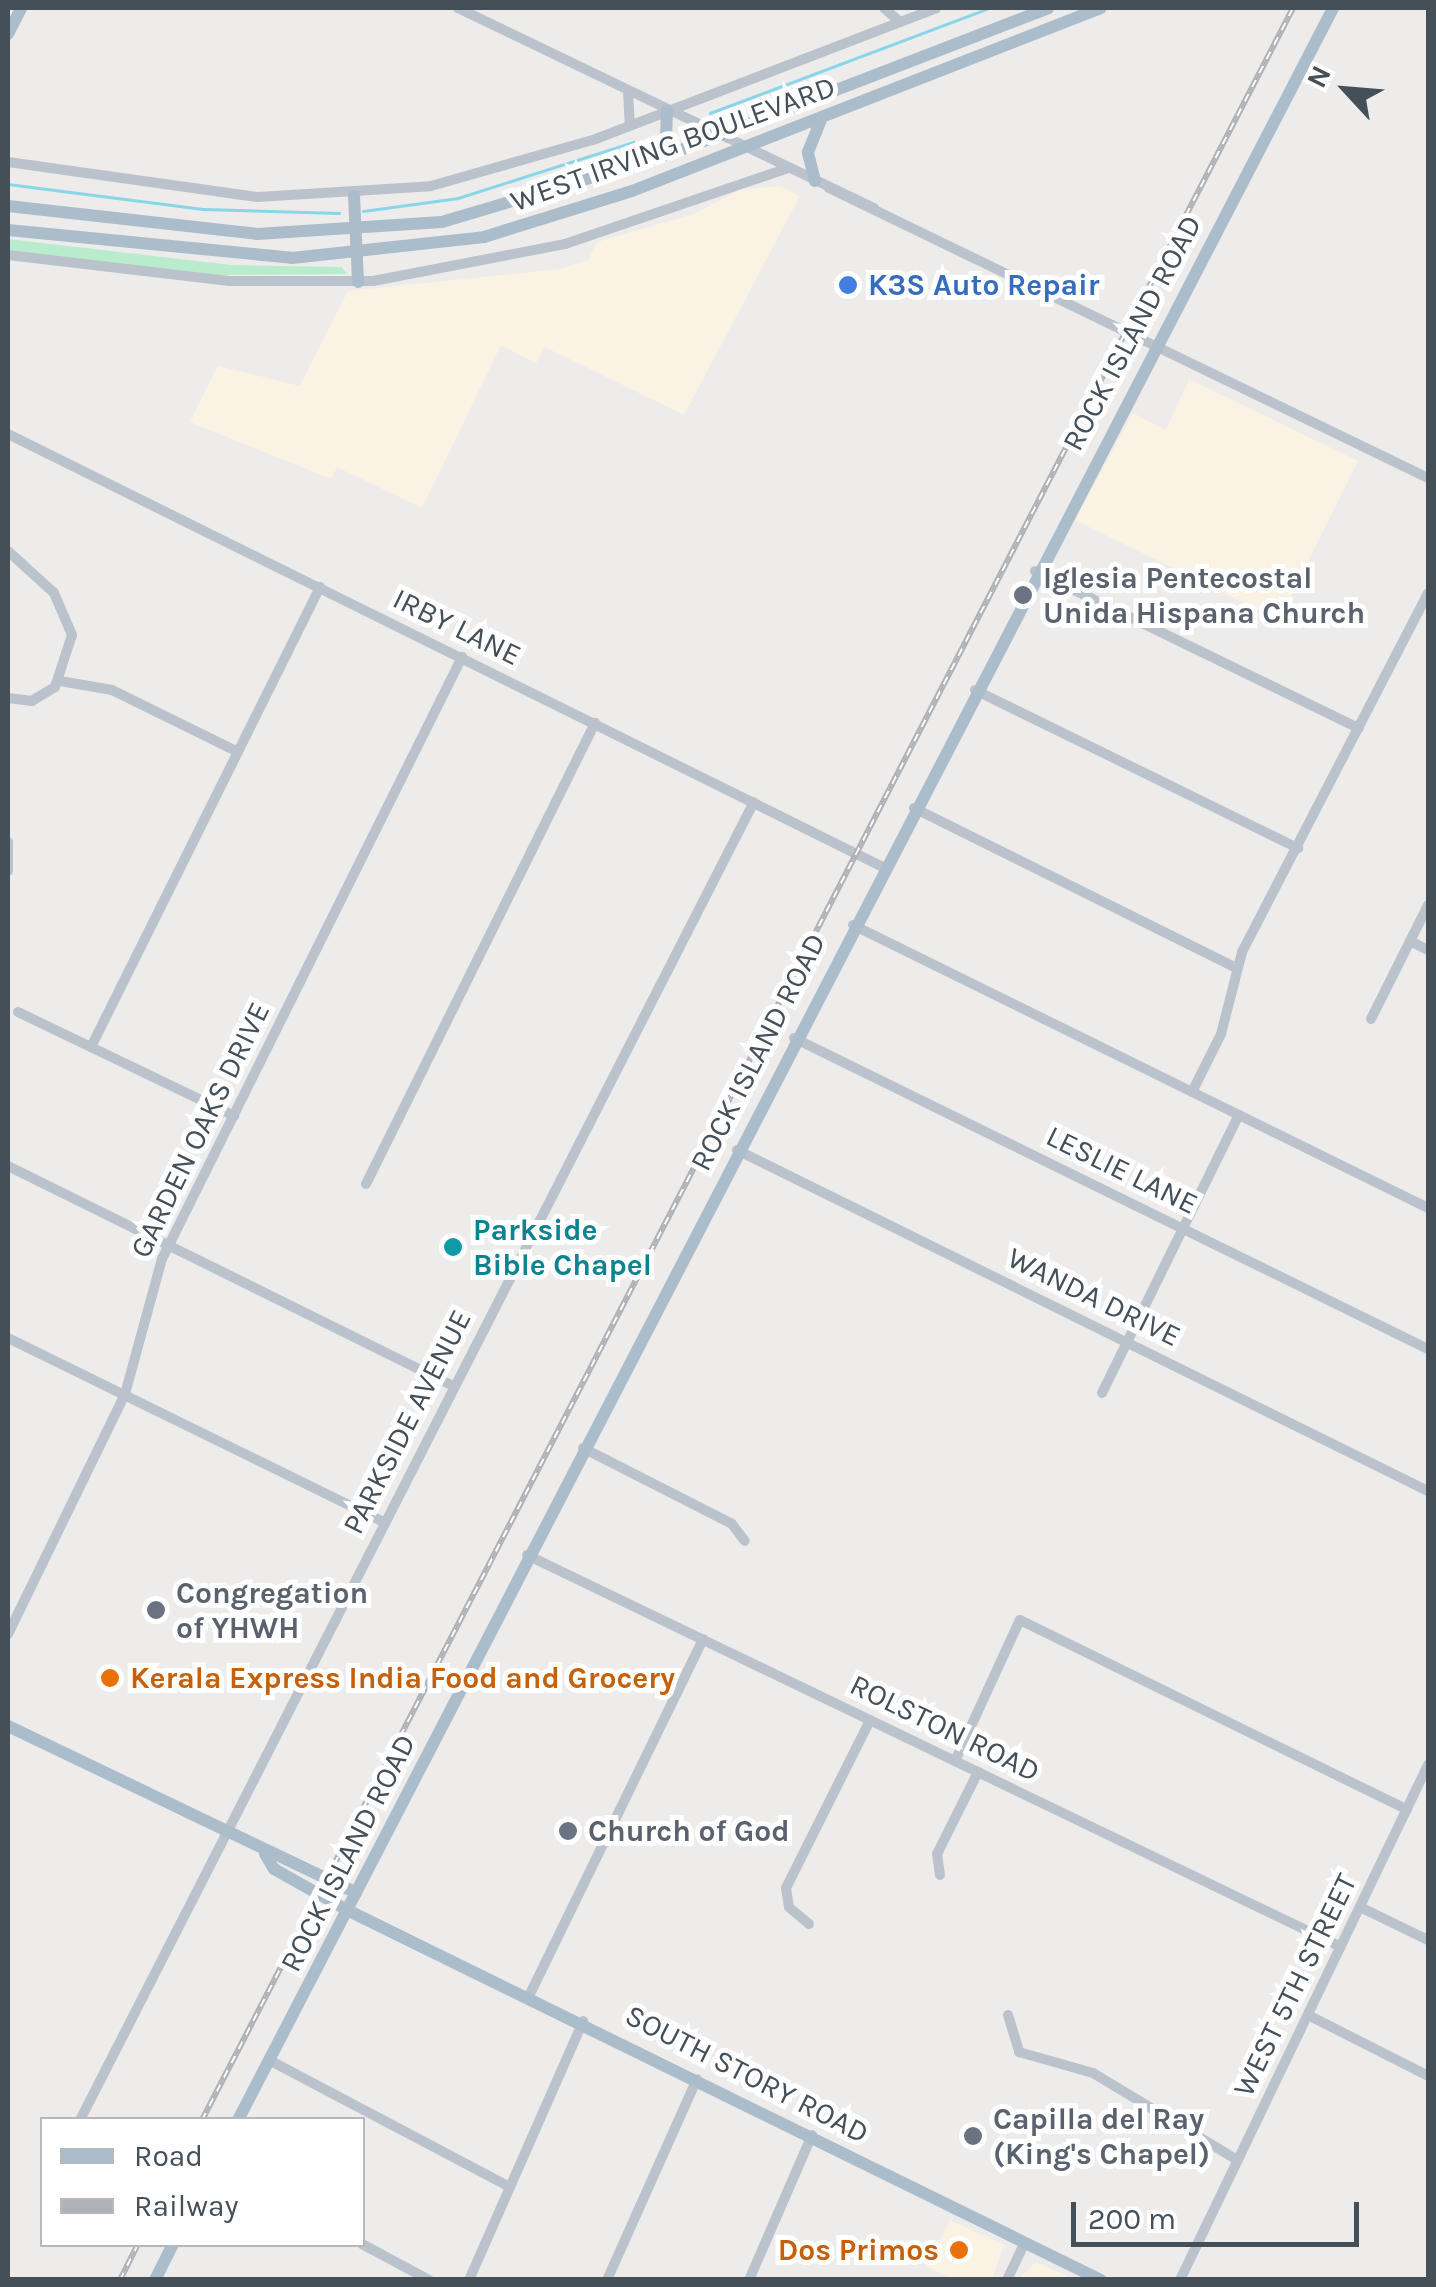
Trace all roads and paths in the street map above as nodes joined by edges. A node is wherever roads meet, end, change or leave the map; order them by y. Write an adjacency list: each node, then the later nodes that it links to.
1 (21, 8): 9 (main road)
2 (458, 8): 10 (street)
3 (884, 8): 8 (street)
4 (937, 8): 8 (street, WEST IRVING BOULEVARD)
5 (1048, 8): 14 (main road, WEST IRVING BOULEVARD)
6 (1100, 8): 12 (main road, WEST IRVING BOULEVARD)
7 (1334, 9): 27 (main road, ROCK ISLAND ROAD)
8 (900, 22): 11 (street, WEST IRVING BOULEVARD)
9 (8, 34)
10 (628, 91): 11 (street); 13 (street)
11 (668, 111): 13 (street, WEST IRVING BOULEVARD); 14 (street); 16 (main road)
12 (822, 118): 15 (main road, WEST IRVING BOULEVARD); 19 (main road)
13 (630, 125): 20 (street, WEST IRVING BOULEVARD)
14 (720, 135): 15 (street); 16 (main road, WEST IRVING BOULEVARD)
15 (747, 148): 18 (street); 25 (main road, WEST IRVING BOULEVARD)
16 (651, 159): 23 (main road, WEST IRVING BOULEVARD)
17 (8, 162): 20 (street, WEST IRVING BOULEVARD)
18 (788, 168): 19 (street); 26 (street, WEST IRVING BOULEVARD)
19 (822, 184): 27 (street)
20 (354, 196): 23 (main road)
21 (8, 206): 23 (main road, WEST IRVING BOULEVARD)
22 (8, 230): 25 (main road, WEST IRVING BOULEVARD)
23 (356, 233): 25 (main road)
24 (8, 255): 26 (street, WEST IRVING BOULEVARD)
25 (356, 256): 26 (main road)
26 (358, 282)
27 (1155, 344): 29 (street); 31 (main road, ROCK ISLAND ROAD)
28 (8, 434): 32 (street, IRBY LANE)
29 (1428, 478)
30 (8, 551): 35 (street)
31 (1034, 570): 36 (main road, ROCK ISLAND ROAD); 39 (street)
32 (320, 587): 34 (street, IRBY LANE); 40 (street)
33 (1428, 593): 39 (street)
34 (462, 657): 38 (street, IRBY LANE); 58 (street, GARDEN OAKS DRIVE)
35 (60, 681): 37 (street); 40 (street)
36 (974, 689): 42 (main road, ROCK ISLAND ROAD); 44 (street)
37 (8, 698)
38 (595, 722): 41 (street, IRBY LANE); 61 (street)
39 (1359, 728): 44 (street)
40 (238, 752): 55 (street)
41 (754, 802): 45 (street, IRBY LANE); 68 (street, PARKSIDE AVENUE)
42 (913, 808): 45 (main road, ROCK ISLAND ROAD); 51 (street)
43 (10, 845): 46 (street)
44 (1298, 848): 51 (street)
45 (883, 868): 48 (main road, ROCK ISLAND ROAD)
46 (8, 871)
47 (1428, 906): 49 (street)
48 (852, 925): 54 (main road, ROCK ISLAND ROAD); 56 (street)
49 (1410, 941): 50 (street); 53 (street)
50 (1428, 950)
51 (1236, 968): 56 (street)
52 (18, 1012): 55 (street)
53 (1371, 1018)
54 (793, 1037): 59 (main road, ROCK ISLAND ROAD); 63 (street, LESLIE LANE)
55 (91, 1047): 58 (street)
56 (1192, 1092): 57 (street)
57 (1239, 1115): 62 (street); 63 (street)
58 (234, 1116): 64 (street, GARDEN OAKS DRIVE)
59 (736, 1150): 66 (street, WANDA DRIVE); 71 (main road, ROCK ISLAND ROAD)
60 (8, 1166): 64 (street)
61 (366, 1184)
62 (1428, 1208)
63 (1184, 1228): 66 (street); 67 (street, LESLIE LANE)
64 (169, 1246): 68 (street); 70 (street, GARDEN OAKS DRIVE)
65 (8, 1338): 70 (street)
66 (1128, 1342): 69 (street); 72 (street, WANDA DRIVE)
67 (1428, 1349)
68 (454, 1386): 73 (street, PARKSIDE AVENUE)
69 (1102, 1393)
70 (125, 1394): 73 (street); 76 (street, GARDEN OAKS DRIVE)
71 (582, 1448): 74 (street); 75 (main road, ROCK ISLAND ROAD)
72 (1428, 1491)
73 (383, 1522): 84 (street, PARKSIDE AVENUE)
74 (745, 1541)
75 (528, 1554): 77 (street, ROLSTON ROAD); 87 (main road, ROCK ISLAND ROAD)
76 (8, 1634)
77 (703, 1639): 78 (street, ROLSTON ROAD); 94 (street)
78 (870, 1720): 80 (street, ROLSTON ROAD); 91 (street)
79 (8, 1726): 84 (main road)
80 (954, 1761): 82 (street, ROLSTON ROAD); 83 (street)
81 (1428, 1766): 83 (street, WEST 5TH STREET)
82 (978, 1772): 86 (street); 93 (street, ROLSTON ROAD)
83 (1407, 1810): 88 (street, WEST 5TH STREET)
84 (224, 1831): 85 (main road); 101 (street, PARKSIDE AVENUE)
85 (264, 1854): 87 (main road); 89 (main road, SOUTH STORY ROAD)
86 (940, 1874)
87 (356, 1893): 89 (main road, ROCK ISLAND ROAD); 90 (main road)
88 (1360, 1907): 92 (street); 93 (street, WEST 5TH STREET)
89 (347, 1910): 90 (main road, SOUTH STORY ROAD); 98 (main road, ROCK ISLAND ROAD)
90 (370, 1915): 94 (main road, SOUTH STORY ROAD)
91 (809, 1924)
92 (1428, 1940)
93 (1340, 1948): 96 (street, WEST 5TH STREET)
94 (530, 1994): 97 (main road, SOUTH STORY ROAD)
95 (1008, 2015): 104 (street)
96 (1308, 2015): 99 (street); 104 (street, WEST 5TH STREET)
97 (583, 2020): 100 (main road, SOUTH STORY ROAD); 105 (street)
98 (270, 2060): 102 (main road, ROCK ISLAND ROAD); 105 (street)
99 (1428, 2076)
100 (698, 2078): 103 (main road, SOUTH STORY ROAD); 112 (street)
101 (81, 2117)
102 (240, 2117)
103 (812, 2135): 106 (main road, SOUTH STORY ROAD); 113 (street)
104 (1237, 2160): 116 (street, WEST 5TH STREET)
105 (510, 2187): 111 (street)
106 (1025, 2242): 114 (street); 115 (main road, SOUTH STORY ROAD)
107 (365, 2246): 110 (street)
108 (172, 2247): 109 (main road)
109 (155, 2280)
110 (429, 2280)
111 (469, 2280)
112 (607, 2280)
113 (749, 2280)
114 (1007, 2280)
115 (1101, 2280)
116 (1180, 2280)

